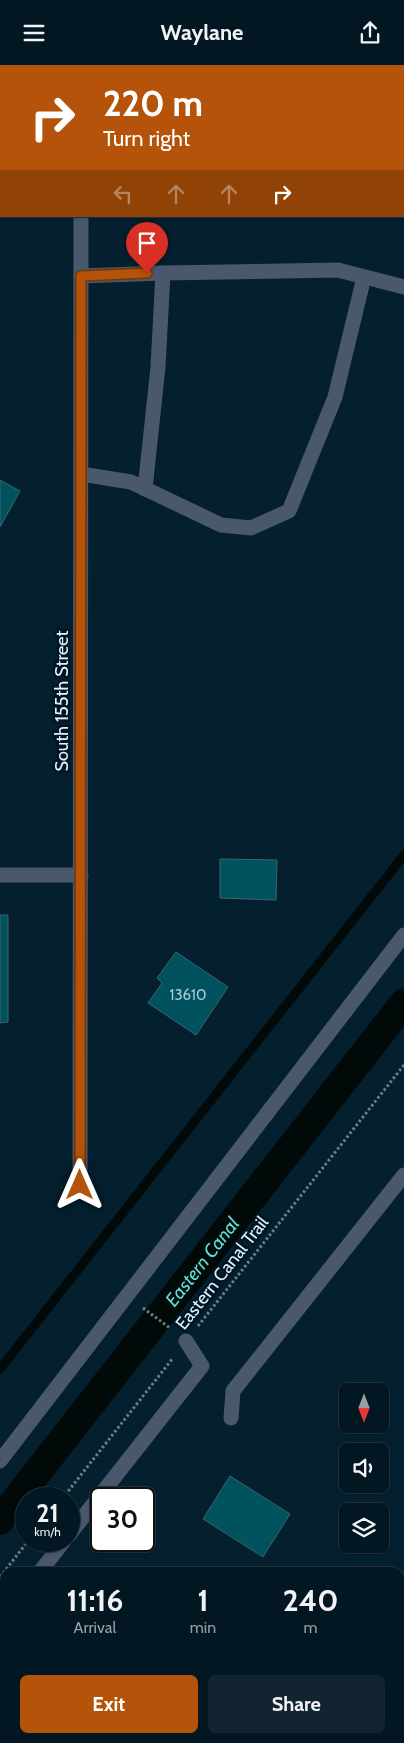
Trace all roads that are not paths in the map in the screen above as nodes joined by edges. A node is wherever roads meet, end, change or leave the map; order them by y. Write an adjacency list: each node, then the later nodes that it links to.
1 (81, 217): 3 (street, South 155th Street)
2 (163, 273): 3 (street); 4 (street); 7 (street)
3 (81, 276): 6 (street, South 155th Street)
4 (364, 277): 5 (street); 7 (street)
5 (404, 287)
6 (81, 474): 7 (street); 9 (street, South 155th Street)
7 (145, 489)
8 (0, 875): 9 (street)
9 (81, 875): 12 (street, South 155th Street)
10 (404, 935): 15 (street)
11 (404, 1175): 14 (street)
12 (80, 1185)
13 (186, 1341): 16 (street)
14 (231, 1418)
15 (0, 1461)
16 (80, 1521)
17 (55, 1552): 18 (street)
18 (44, 1567)

